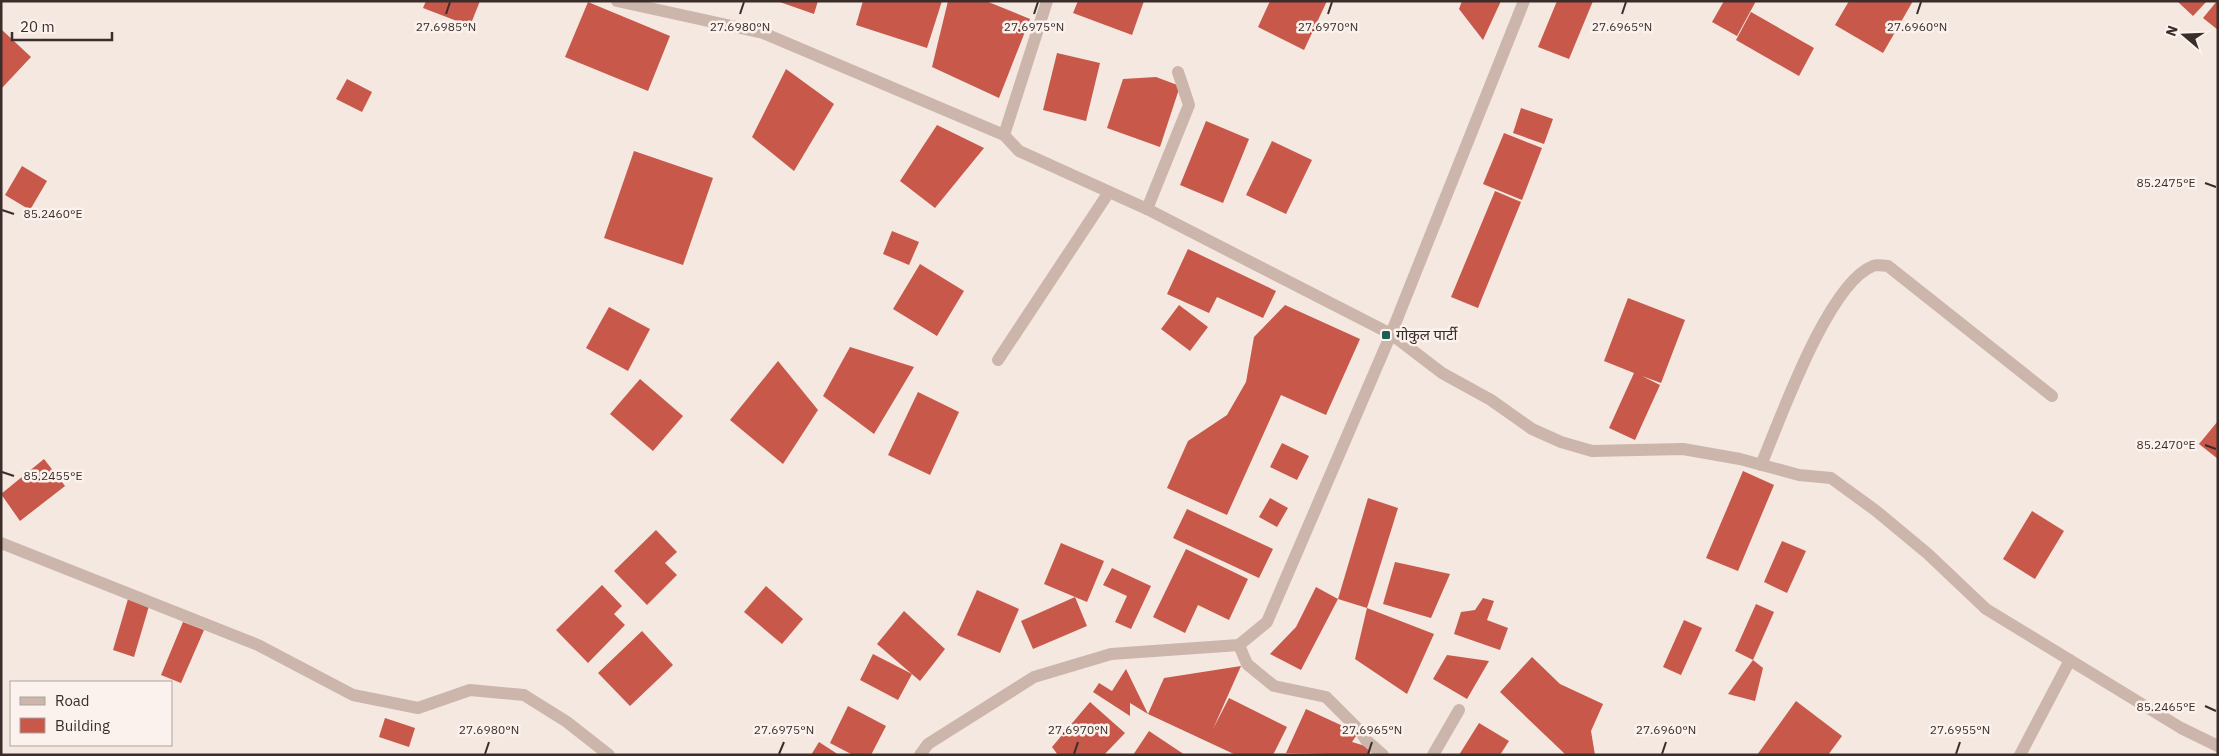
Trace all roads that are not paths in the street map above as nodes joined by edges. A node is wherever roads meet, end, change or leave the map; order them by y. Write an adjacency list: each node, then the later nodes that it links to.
1 (617, 1): 5 (street)
2 (1047, 1): 5 (street)
3 (1524, 1): 8 (street)
4 (1178, 72): 7 (street)
5 (1004, 135): 6 (street)
6 (1110, 192): 7 (street); 9 (street)
7 (1147, 209): 8 (street)
8 (1390, 334): 11 (street); 13 (street)
9 (998, 360)
10 (2052, 396): 11 (street)
11 (1761, 465): 14 (street)
12 (1, 542): 17 (street)
13 (1239, 645): 18 (street); 19 (street)
14 (2070, 660): 16 (street); 21 (street)
15 (1459, 710): 20 (street)
16 (2218, 746)
17 (609, 755)
18 (920, 755)
19 (1383, 755)
20 (1433, 755)
21 (2020, 755)

